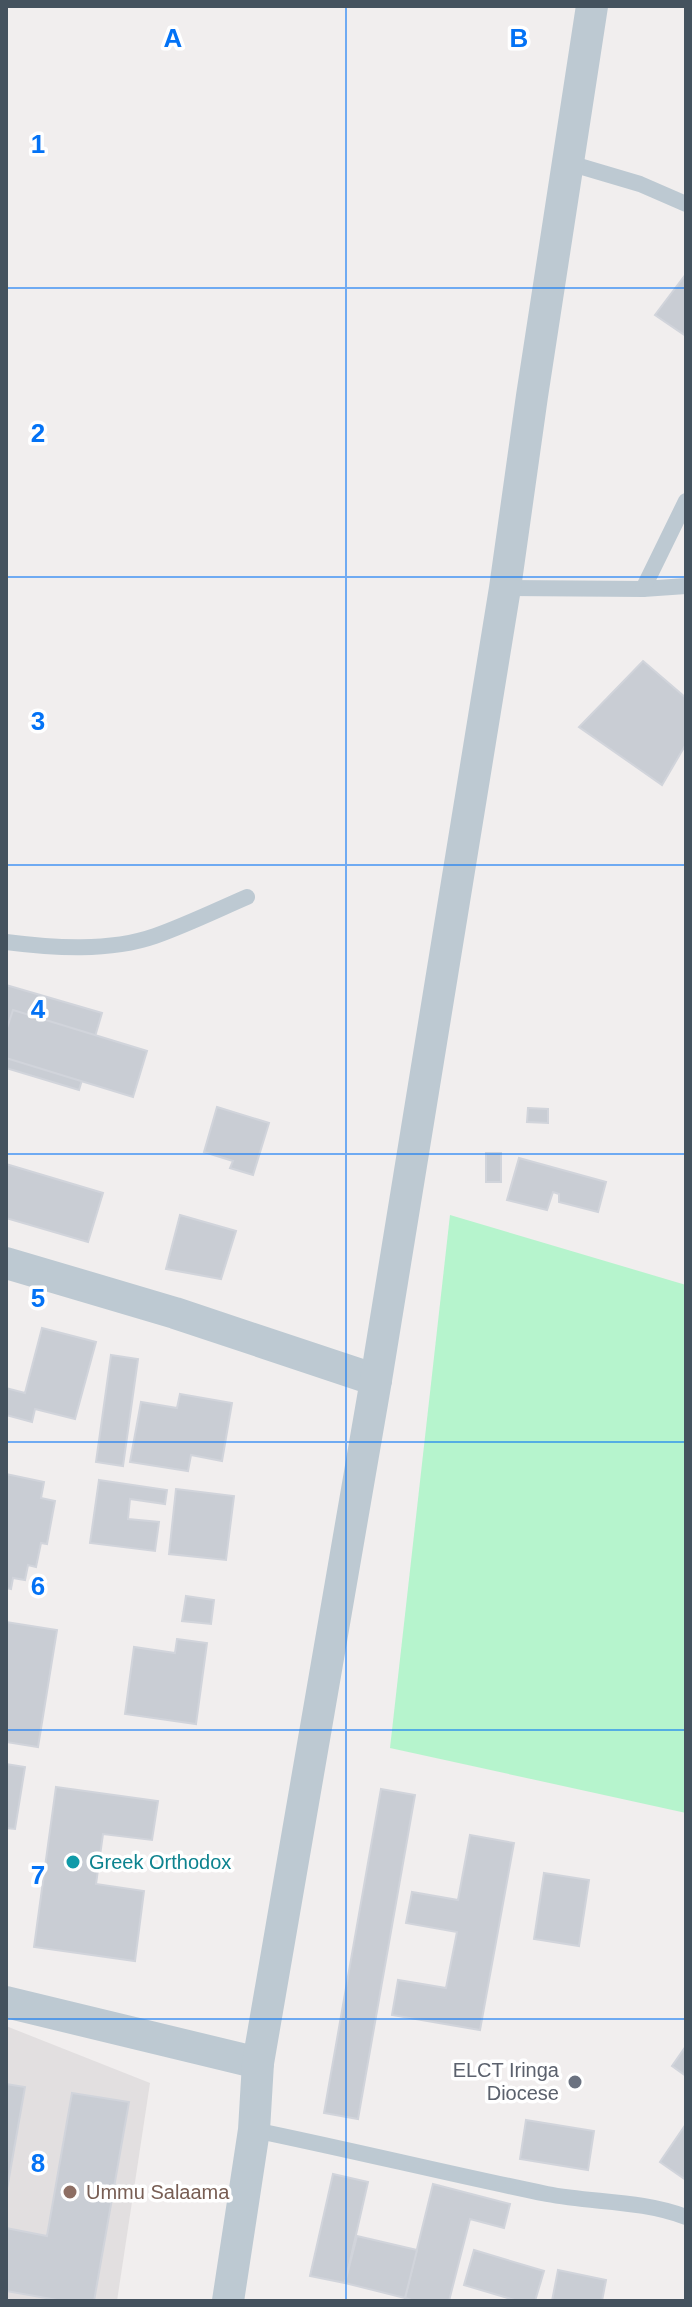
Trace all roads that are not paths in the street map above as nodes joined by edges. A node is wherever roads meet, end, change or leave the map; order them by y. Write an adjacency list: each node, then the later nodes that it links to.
1 (592, 6): 2 (street)
2 (569, 163): 3 (lane); 6 (street)
3 (686, 204)
4 (686, 501): 7 (lane)
5 (686, 586): 7 (lane)
6 (505, 588): 7 (lane); 11 (street)
7 (643, 589)
8 (247, 897): 9 (lane)
9 (6, 942)
10 (6, 1263): 11 (street)
11 (376, 1380): 13 (street)
12 (6, 2002): 13 (street)
13 (258, 2063): 14 (street)
14 (254, 2130): 15 (lane); 16 (street)
15 (686, 2217)
16 (228, 2301)

